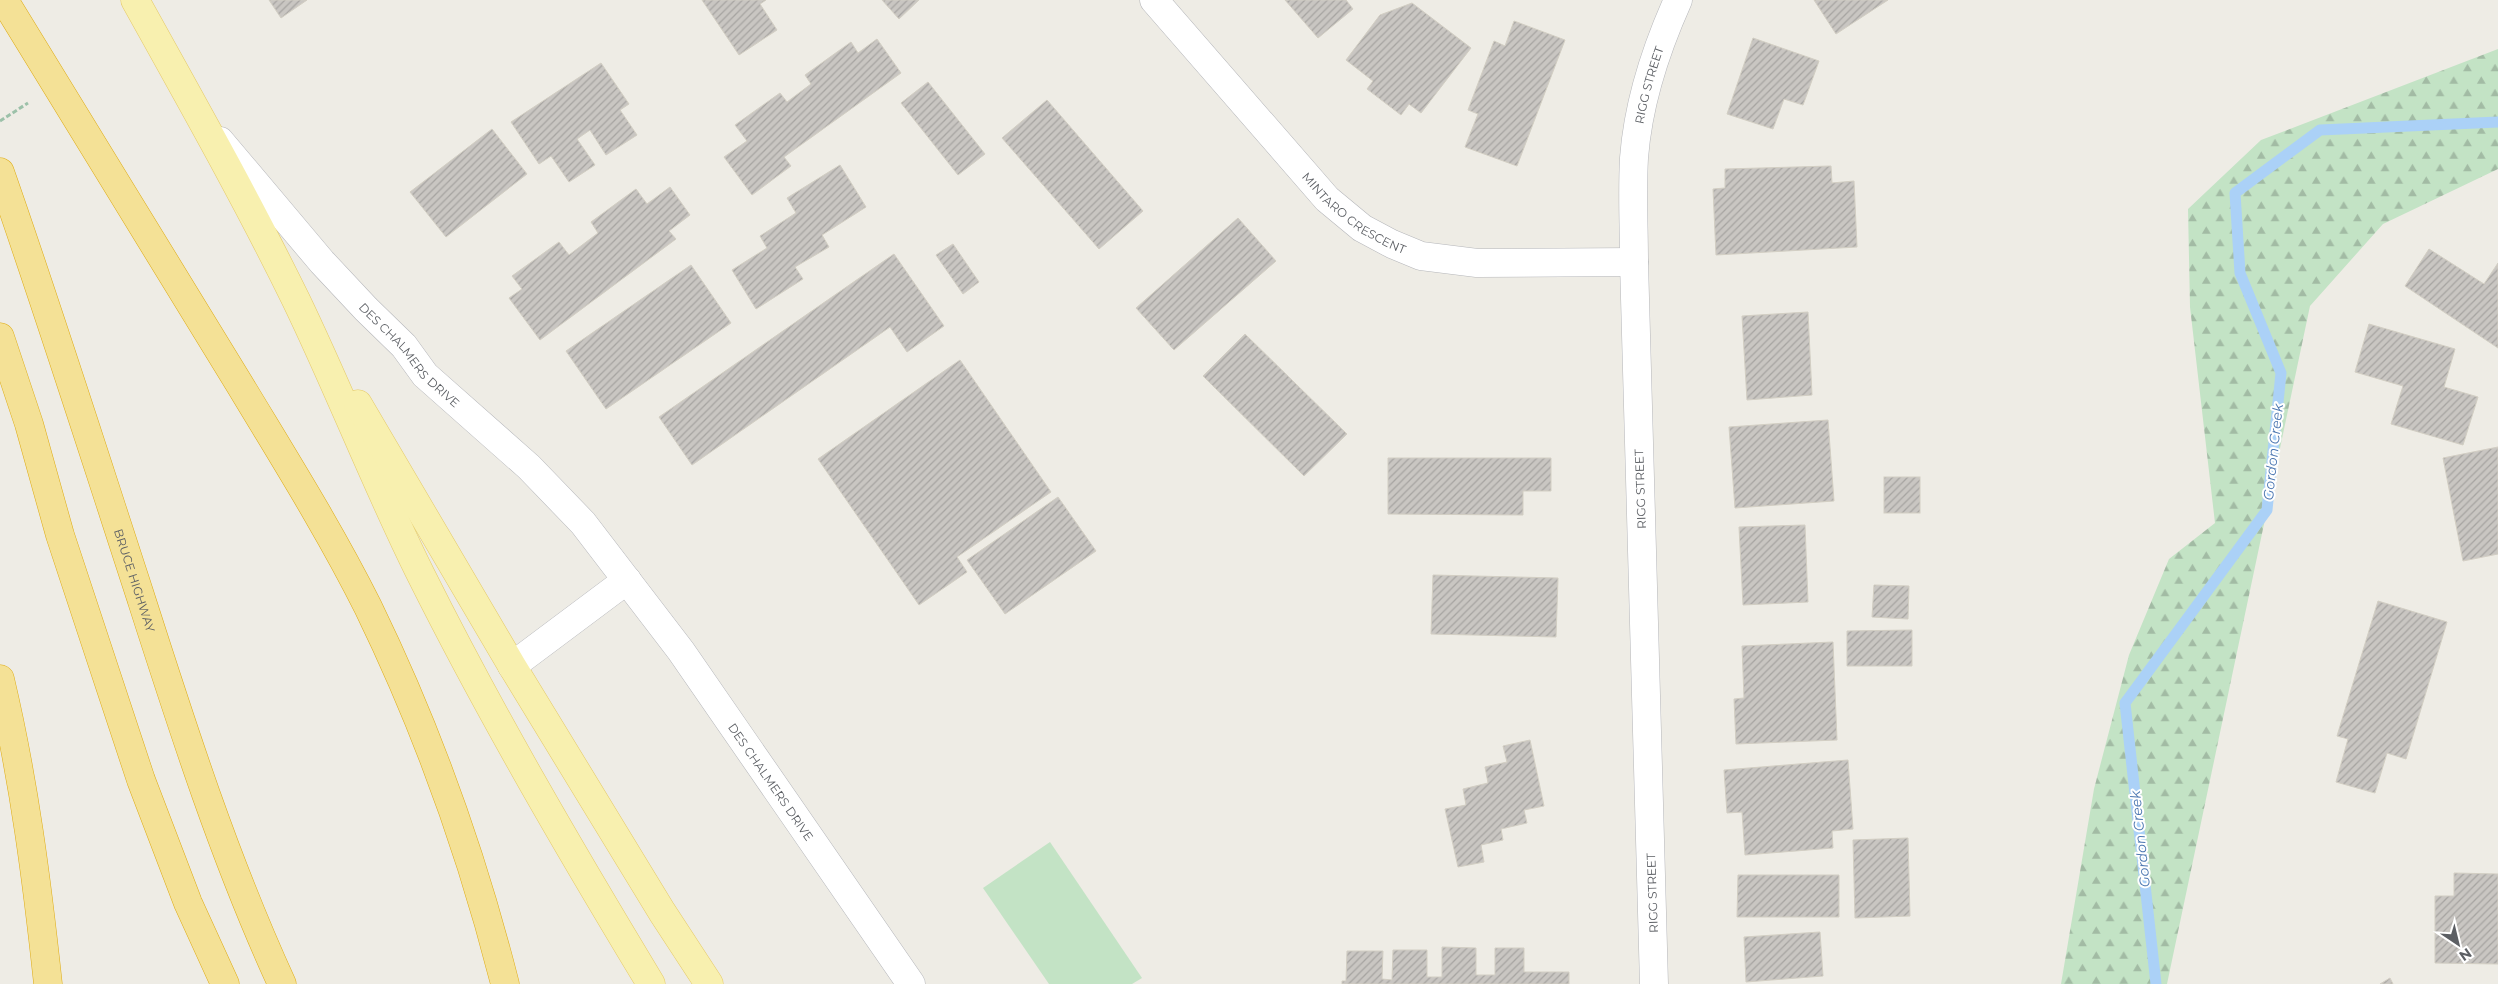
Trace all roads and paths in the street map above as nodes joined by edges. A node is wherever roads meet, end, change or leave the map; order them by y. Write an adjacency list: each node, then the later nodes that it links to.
1 (4, 0): 17 (highway)
2 (135, 0): 5 (main road, DES CHALMERS DRIVE)
3 (1154, 0): 7 (street, MINTARO CRESCENT)
4 (1678, 0): 7 (street, RIGG STREET)
5 (203, 120): 8 (main road, DES CHALMERS DRIVE); 10 (street, DES CHALMERS DRIVE)
6 (0, 172): 16 (highway, BRUCE HIGHWAY)
7 (1634, 262): 21 (street, RIGG STREET)
8 (296, 302): 11 (main road, DES CHALMERS DRIVE); 13 (main road, DES CHALMERS DRIVE)
9 (0, 337): 15 (highway)
10 (627, 580): 11 (street); 20 (street, DES CHALMERS DRIVE)
11 (512, 666): 13 (main road); 19 (main road, DES CHALMERS DRIVE)
12 (0, 679): 14 (highway)
13 (481, 689): 18 (main road, DES CHALMERS DRIVE)
14 (48, 984)
15 (225, 984)
16 (282, 984)
17 (505, 984)
18 (651, 984)
19 (710, 984)
20 (911, 984)
21 (1654, 984)

